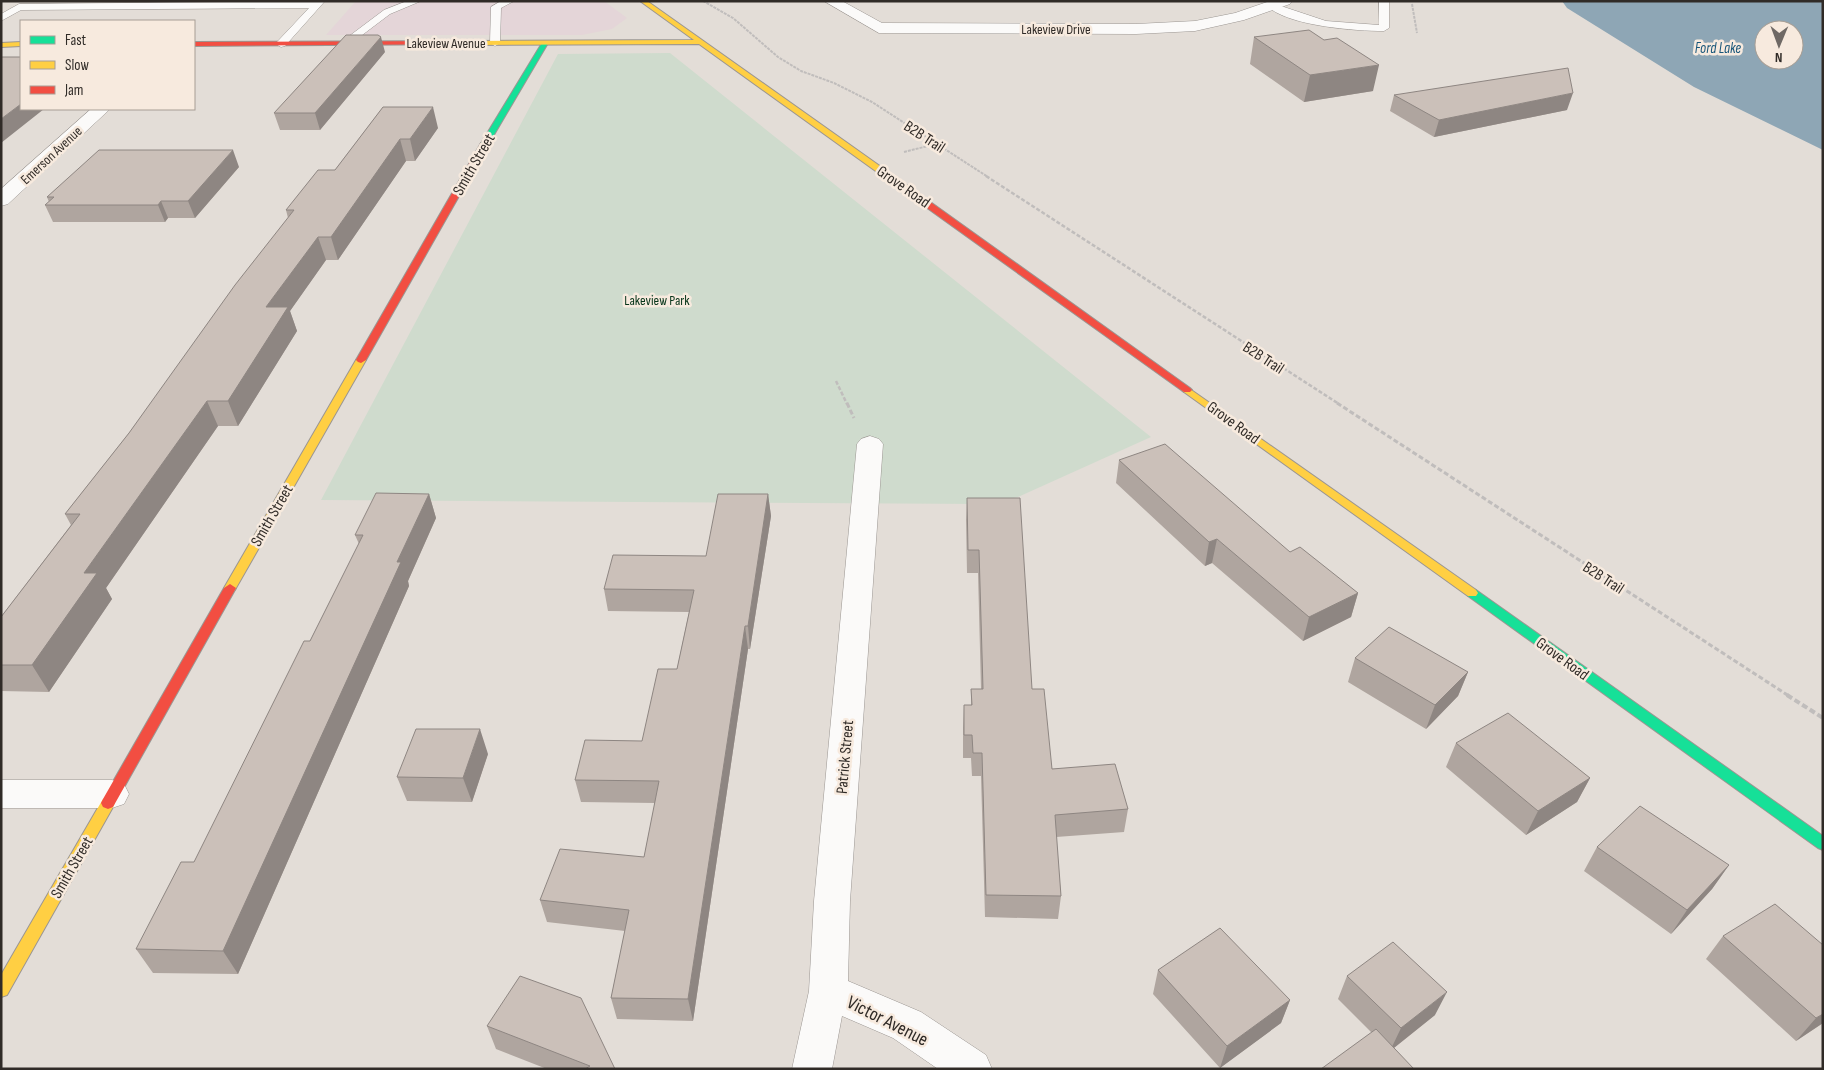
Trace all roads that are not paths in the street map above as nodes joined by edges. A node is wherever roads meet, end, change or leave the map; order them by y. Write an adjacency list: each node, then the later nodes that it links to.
1 (416, 1): 10 (lane)
2 (508, 1): 11 (lane)
3 (643, 1): 9 (street, Grove Road)
4 (831, 1): 7 (street, Lakeview Drive)
5 (1384, 1): 7 (lane)
6 (319, 3): 8 (lane); 16 (lane)
7 (1278, 4)
8 (1, 18)
9 (699, 42): 12 (street, Lakeview Avenue); 22 (street, Grove Road)
10 (346, 43): 11 (street, Lakeview Avenue); 16 (street, Lakeview Avenue)
11 (495, 43): 12 (street, Lakeview Avenue)
12 (544, 43): 21 (street, Smith Street)
13 (1, 44): 14 (street)
14 (20, 44)
15 (195, 44): 16 (street, Lakeview Avenue)
16 (281, 44)
17 (100, 110): 18 (street, Emerson Avenue)
18 (1, 200)
19 (870, 444): 24 (street, Patrick Street)
20 (1, 794): 21 (street)
21 (112, 794): 23 (street, Smith Street)
22 (1823, 844)
23 (1, 990)
24 (828, 991): 25 (street, Patrick Street); 26 (street, Victor Avenue)
25 (812, 1069)
26 (972, 1069)

